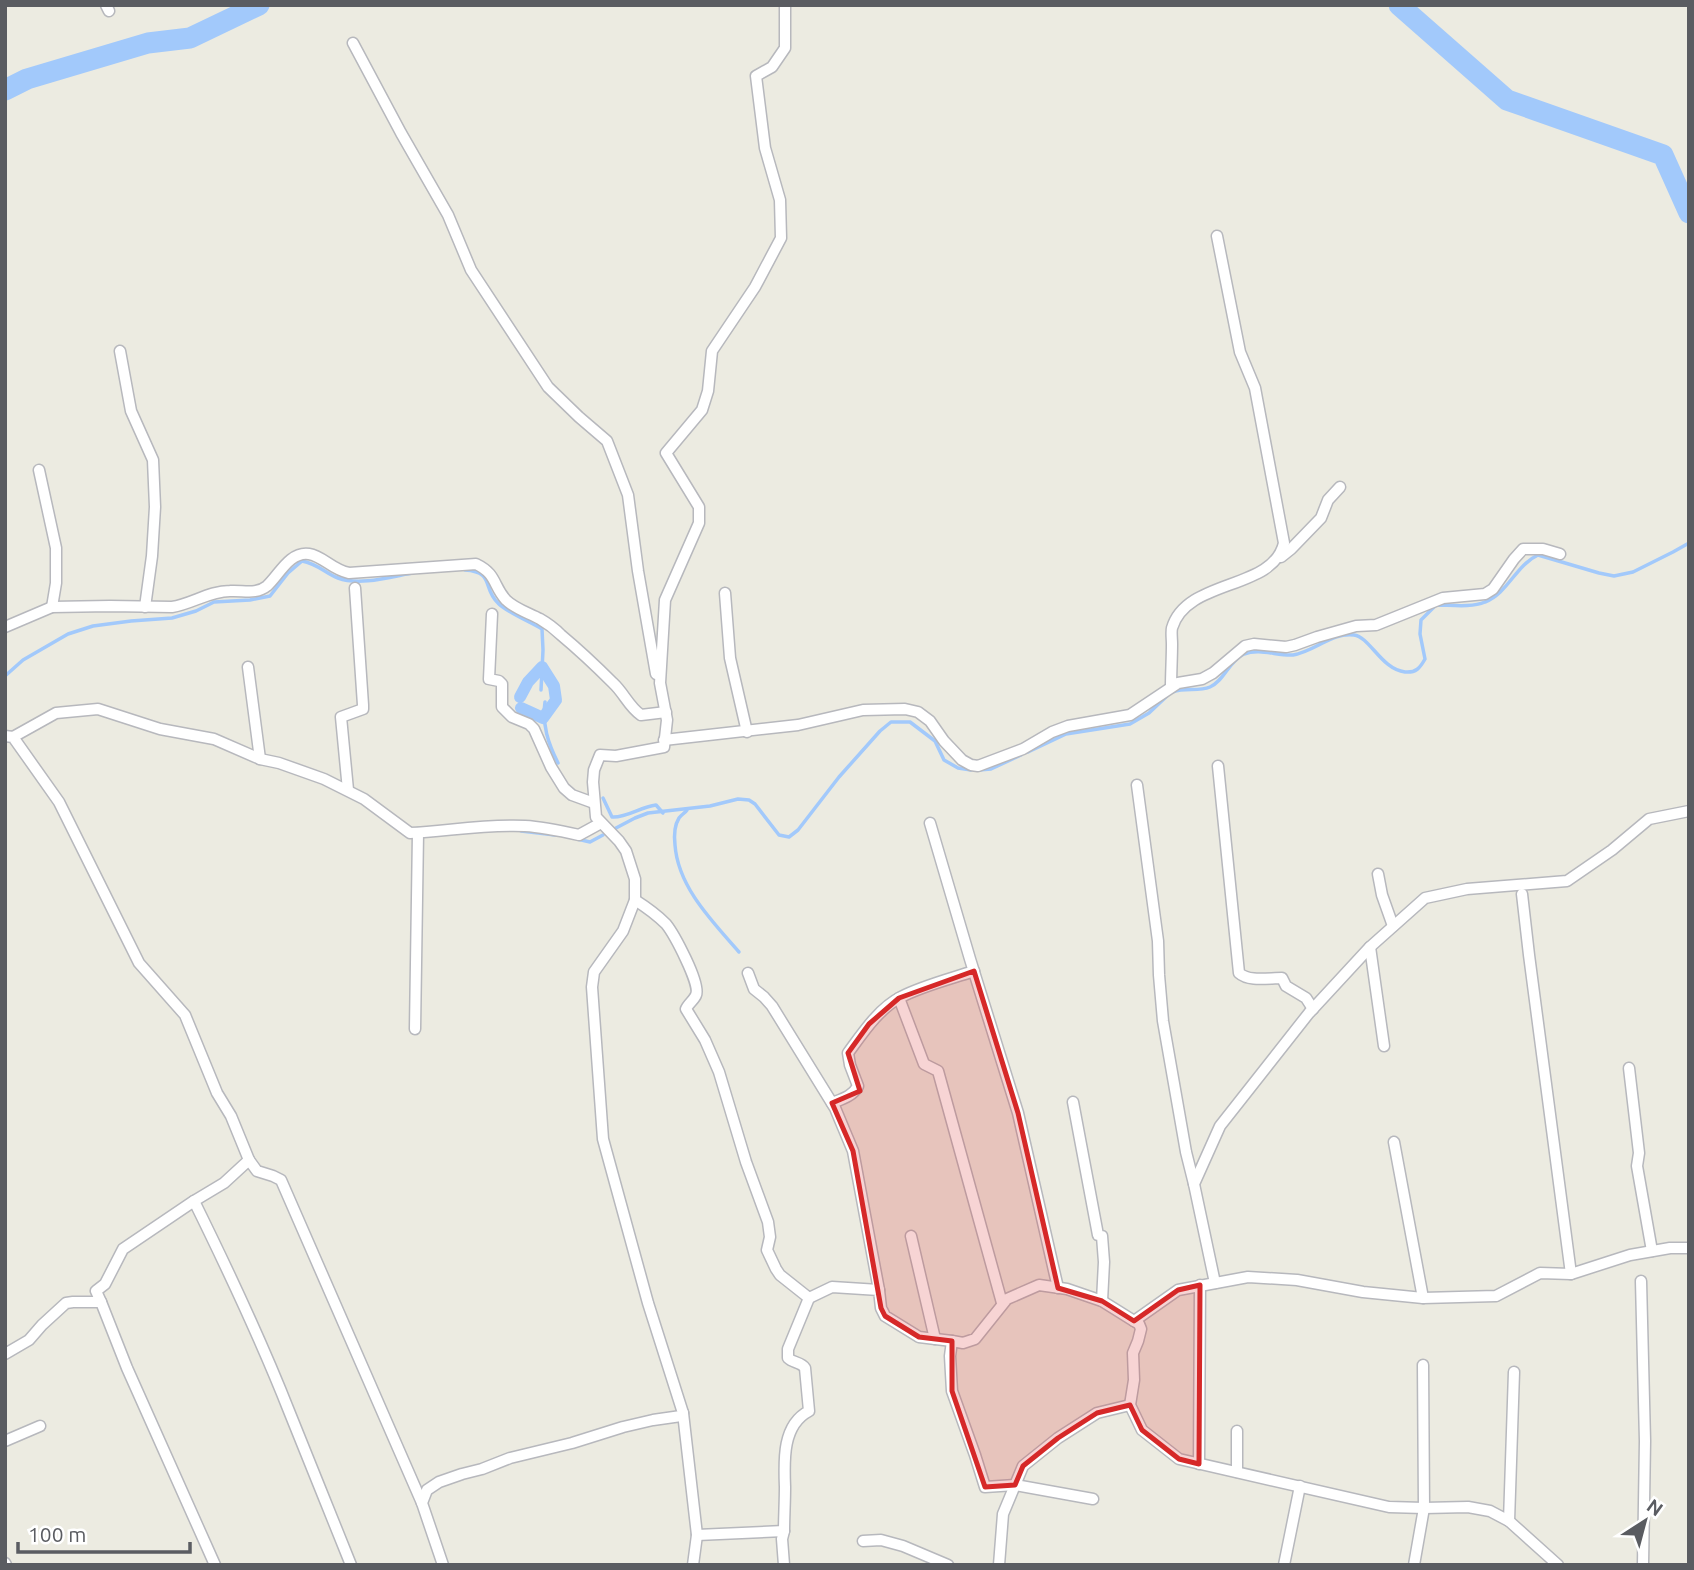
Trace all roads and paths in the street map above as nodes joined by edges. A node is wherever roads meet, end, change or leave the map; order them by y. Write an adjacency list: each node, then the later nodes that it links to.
1 (785, 5): 16 (street)
2 (353, 43): 16 (street)
3 (1217, 236): 8 (street)
4 (120, 351): 12 (street)
5 (39, 470): 11 (street)
6 (1340, 487): 8 (street)
7 (1560, 554): 17 (street)
8 (1279, 558): 17 (street)
9 (355, 589): 25 (street)
10 (725, 593): 19 (street)
11 (52, 607): 12 (street); 14 (street)
12 (145, 607): 18 (street)
13 (492, 614): 26 (street)
14 (5, 627)
15 (248, 667): 22 (street)
16 (660, 683): 18 (street)
17 (1171, 687): 19 (street)
18 (666, 712): 21 (street)
19 (747, 732): 21 (street)
20 (9, 736): 22 (street); 46 (street)
21 (664, 740): 26 (street)
22 (260, 759): 25 (street)
23 (1218, 766): 39 (street)
24 (1137, 785): 47 (street)
25 (348, 790): 30 (street)
26 (594, 803): 28 (street)
27 (1689, 811): 34 (street)
28 (601, 823): 30 (street); 33 (street)
29 (930, 823): 36 (street)
30 (418, 833): 40 (street)
31 (1378, 874): 34 (street)
32 (1522, 894): 52 (street)
33 (635, 900): 58 (street); 70 (street)
34 (1393, 926): 35 (street)
35 (1370, 947): 39 (street); 41 (street)
36 (974, 971): 38 (street); 56 (street)
37 (748, 972): 44 (street)
38 (899, 998): 44 (street); 62 (street)
39 (1313, 1009): 47 (street)
40 (415, 1029)
41 (1384, 1046)
42 (1629, 1069): 51 (street)
43 (1073, 1102): 60 (street)
44 (832, 1103): 57 (street)
45 (1394, 1142): 59 (street)
46 (249, 1160): 48 (street); 79 (street)
47 (1194, 1184): 54 (street)
48 (194, 1201): 61 (street); 86 (street)
49 (911, 1236): 64 (street)
50 (1689, 1248): 51 (street)
51 (1652, 1251): 52 (street)
52 (1571, 1274): 59 (street)
53 (1641, 1281): 95 (street)
54 (1215, 1283): 55 (street); 59 (street)
55 (1200, 1285): 63 (street); 74 (street)
56 (1058, 1288): 60 (street); 62 (street)
57 (879, 1290): 58 (street); 64 (street)
58 (809, 1298): 82 (street)
59 (1423, 1298)
60 (1102, 1301): 63 (street)
61 (102, 1302): 66 (street); 85 (street)
62 (1002, 1303): 65 (street)
63 (1134, 1321): 69 (street)
64 (935, 1339): 65 (street)
65 (952, 1341): 76 (street)
66 (5, 1354)
67 (1423, 1366): 80 (street)
68 (1514, 1372): 81 (street)
69 (1130, 1405): 74 (street); 76 (street)
70 (683, 1413): 79 (street); 83 (street)
71 (40, 1426): 73 (street)
72 (1237, 1431): 75 (street)
73 (5, 1441)
74 (1199, 1464): 75 (street)
75 (1237, 1472): 77 (street)
76 (1015, 1485): 78 (street); 91 (street)
77 (1300, 1486): 80 (street); 92 (street)
78 (1093, 1499)
79 (422, 1503): 87 (street)
80 (1424, 1508): 81 (street); 93 (street)
81 (1509, 1521): 94 (street)
82 (784, 1531): 83 (street); 89 (street)
83 (697, 1535): 88 (street)
84 (863, 1541): 90 (street)
85 (215, 1565)
86 (351, 1565)
87 (443, 1565)
88 (693, 1565)
89 (784, 1565)
90 (948, 1565)
91 (999, 1565)
92 (1284, 1565)
93 (1414, 1565)
94 (1558, 1565)
95 (1643, 1565)

